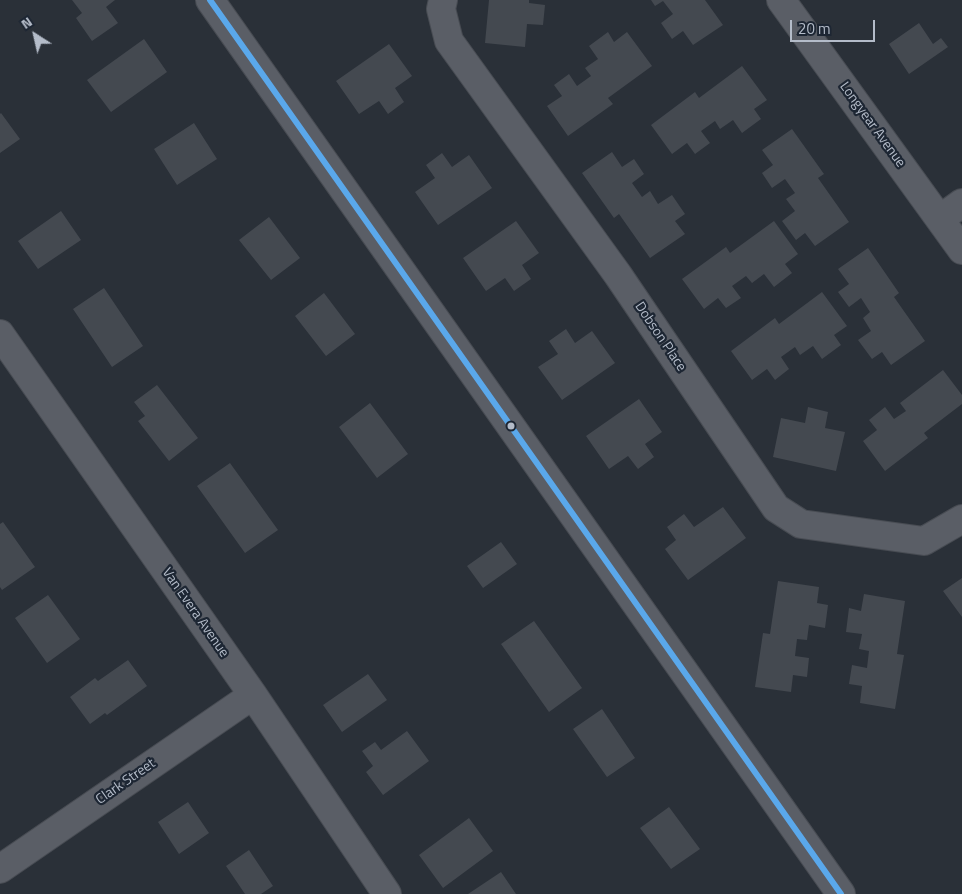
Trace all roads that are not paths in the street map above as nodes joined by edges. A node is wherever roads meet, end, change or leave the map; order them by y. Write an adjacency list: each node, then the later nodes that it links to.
1 (210, 0): 12 (street)
2 (443, 0): 8 (street, Dobson Place)
3 (781, 0): 5 (street, Longyear Avenue)
4 (962, 203): 5 (street)
5 (940, 219): 6 (street, Longyear Avenue)
6 (962, 250)
7 (0, 334): 9 (street, Van Evera Avenue)
8 (962, 519)
9 (253, 695): 10 (street, Clark Street); 11 (street, Van Evera Avenue)
10 (0, 869)
11 (387, 894)
12 (841, 894)

